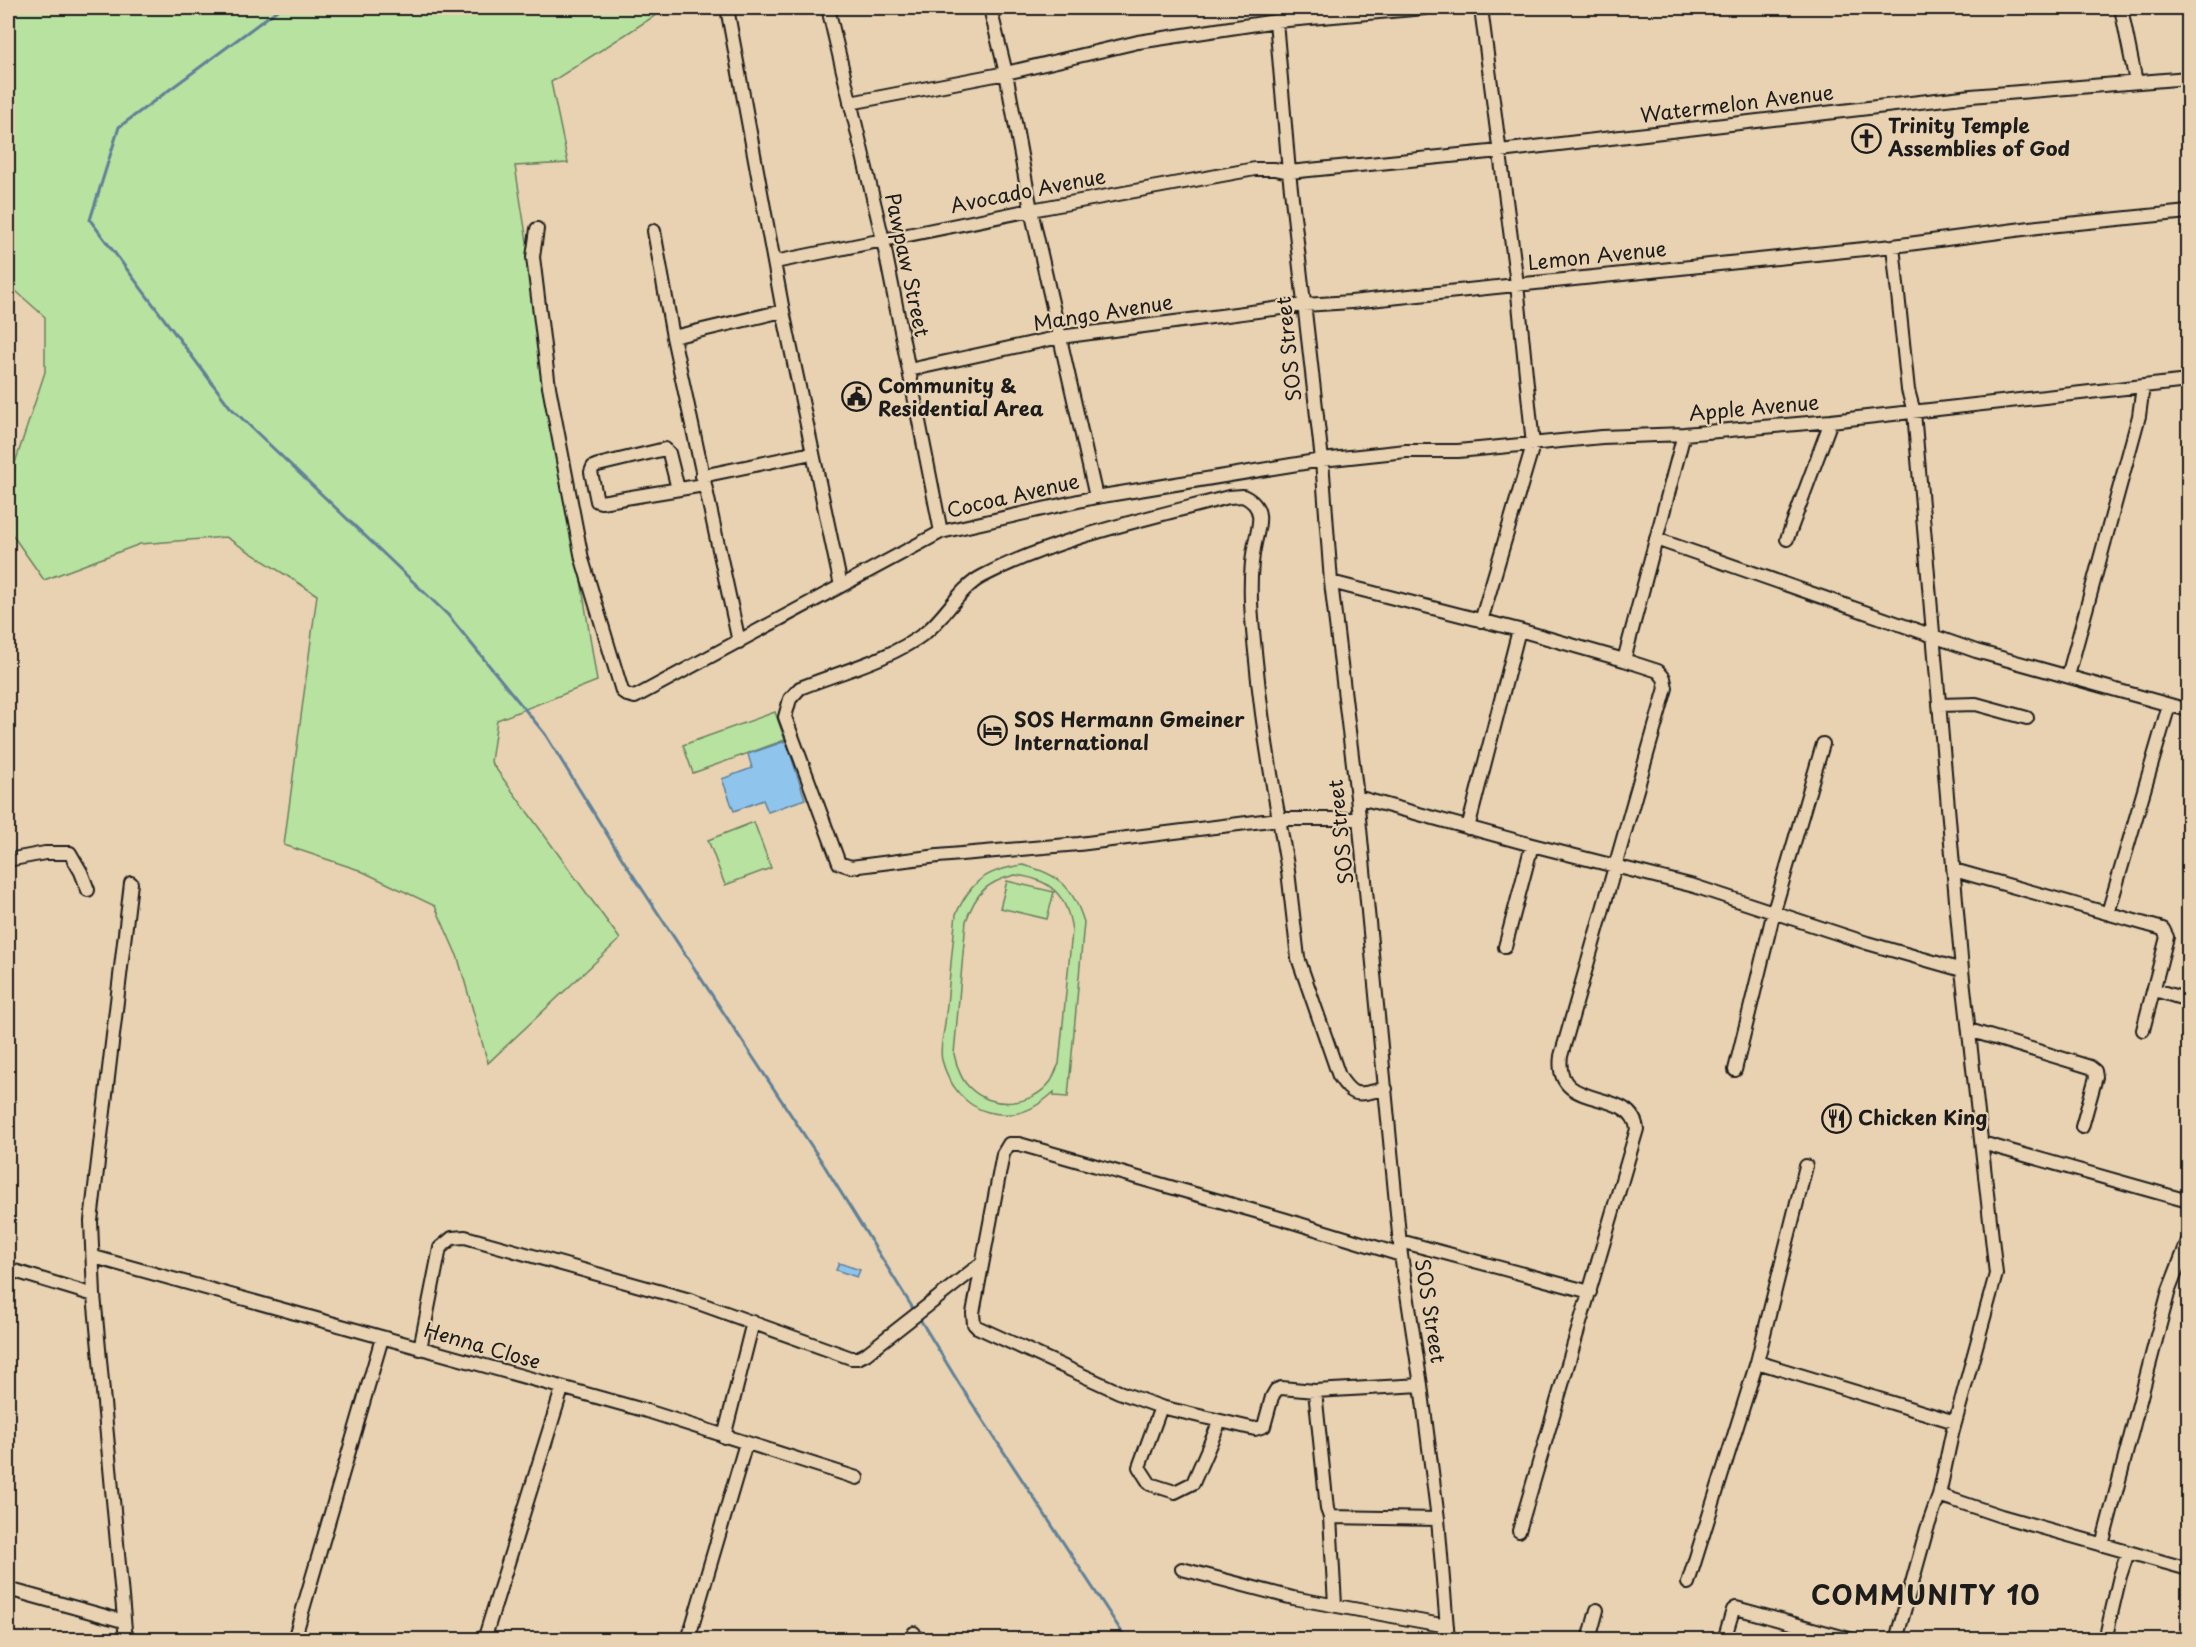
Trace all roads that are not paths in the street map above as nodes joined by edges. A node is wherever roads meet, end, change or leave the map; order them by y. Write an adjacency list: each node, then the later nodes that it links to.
1 (727, 8): 20 (street)
2 (828, 8): 11 (street, Pawpaw Street)
3 (990, 8): 8 (street)
4 (1425, 8): 7 (street)
5 (1481, 8): 12 (street)
6 (2121, 8): 10 (street)
7 (1276, 21): 8 (street); 13 (street, SOS Street)
8 (1006, 73): 11 (street); 14 (street)
9 (2188, 78): 10 (street, Watermelon Avenue)
10 (2136, 82): 12 (street, Watermelon Avenue)
11 (850, 103): 18 (street, Pawpaw Street)
12 (1500, 151): 13 (street, Watermelon Avenue); 21 (street)
13 (1289, 172): 14 (street, Avocado Avenue); 22 (street, SOS Street)
14 (1031, 210): 18 (street, Avocado Avenue); 25 (street)
15 (2188, 212): 19 (street, Lemon Avenue)
16 (537, 229): 46 (street, Cocoa Avenue)
17 (654, 231): 24 (street)
18 (883, 240): 20 (street, Avocado Avenue); 26 (street, Pawpaw Street)
19 (1893, 246): 21 (street, Lemon Avenue); 29 (street)
20 (775, 262): 23 (street)
21 (1517, 284): 22 (street, Lemon Avenue); 32 (street)
22 (1304, 305): 25 (street, Mango Avenue); 34 (street, SOS Street)
23 (783, 311): 24 (street); 33 (street)
24 (673, 337): 35 (street)
25 (1060, 337): 26 (street, Mango Avenue); 37 (street)
26 (909, 370): 38 (street, Pawpaw Street)
27 (2188, 381): 28 (street, Apple Avenue)
28 (2143, 386): 29 (street, Apple Avenue); 48 (street)
29 (1914, 412): 30 (street, Apple Avenue); 45 (street)
30 (1831, 421): 31 (street, Apple Avenue); 39 (street)
31 (1684, 434): 32 (street, Apple Avenue); 40 (street)
32 (1533, 445): 34 (street, Apple Avenue); 43 (street)
33 (812, 453): 35 (street); 42 (street)
34 (1322, 459): 37 (street, Cocoa Avenue); 41 (street, SOS Street)
35 (703, 480): 36 (street); 46 (street)
36 (678, 489): 36 (street)
37 (1096, 497): 38 (street, Cocoa Avenue)
38 (941, 532): 42 (street, Cocoa Avenue)
39 (1787, 538)
40 (1656, 539): 45 (street); 47 (street)
41 (1331, 582): 43 (street); 54 (street, SOS Street)
42 (841, 586): 46 (street, Cocoa Avenue)
43 (1481, 621): 44 (street)
44 (1519, 630): 47 (street); 57 (street)
45 (1933, 636): 48 (street); 49 (street)
46 (739, 642)
47 (1624, 660): 60 (street)
48 (2068, 676): 50 (street)
49 (1939, 705): 52 (street); 61 (street)
50 (2169, 705): 51 (street); 65 (street)
51 (2188, 710)
52 (2027, 718)
53 (1823, 744): 64 (street)
54 (1357, 797): 56 (street, SOS Street); 57 (street)
55 (1278, 819): 55 (street); 56 (street); 73 (street)
56 (1359, 819): 73 (street, SOS Street)
57 (1468, 828): 58 (street)
58 (1532, 845): 60 (street); 66 (street)
59 (8, 860): 63 (street)
60 (1614, 866): 64 (street); 84 (street)
61 (1954, 870): 65 (street); 67 (street)
62 (131, 883): 81 (street)
63 (88, 890)
64 (1774, 911): 67 (street); 72 (street)
65 (2108, 913): 68 (street)
66 (1505, 947)
67 (1962, 970): 70 (street)
68 (2155, 990): 69 (street); 71 (street)
69 (2188, 1000)
70 (1969, 1029): 74 (street); 75 (street)
71 (2143, 1030)
72 (1735, 1070)
73 (1386, 1089): 78 (street, SOS Street)
74 (2082, 1127)
75 (1982, 1143): 77 (street); 95 (street)
76 (1806, 1166): 89 (street)
77 (2188, 1201)
78 (1400, 1241): 80 (street, SOS Street); 84 (street)
79 (2188, 1241): 103 (street)
80 (1401, 1255): 82 (street); 90 (street, SOS Street)
81 (94, 1257): 85 (street); 87 (street, Henna Close)
82 (982, 1263): 86 (street); 93 (street)
83 (8, 1269): 85 (street)
84 (1590, 1292): 102 (street)
85 (94, 1295): 111 (street)
86 (753, 1322): 88 (street); 96 (street)
87 (382, 1338): 88 (street, Henna Close); 114 (street)
88 (420, 1349): 91 (street, Henna Close)
89 (1757, 1362): 95 (street); 107 (street)
90 (1421, 1385): 92 (street); 101 (street, SOS Street)
91 (562, 1389): 96 (street, Henna Close); 115 (street)
92 (1315, 1391): 94 (street); 100 (street)
93 (1161, 1407): 94 (street); 94 (street)
94 (1220, 1421)
95 (1955, 1422): 99 (street)
96 (724, 1437): 97 (street, Henna Close)
97 (746, 1443): 98 (street, Henna Close); 116 (street)
98 (857, 1478)
99 (1939, 1496): 103 (street); 121 (street)
100 (1330, 1517): 101 (street); 109 (street)
101 (1438, 1519): 112 (street, SOS Street)
102 (1519, 1531)
103 (2102, 1545): 104 (street)
104 (2128, 1552): 106 (street); 122 (street)
105 (1182, 1569): 109 (street)
106 (2188, 1569)
107 (1688, 1583)
108 (8, 1589): 111 (street)
109 (1335, 1605): 112 (street)
110 (1597, 1610): 118 (street)
111 (123, 1621): 113 (street)
112 (1447, 1626): 117 (street, SOS Street)
113 (126, 1640)
114 (294, 1640)
115 (484, 1640)
116 (688, 1640)
117 (1448, 1640)
118 (1588, 1640)
119 (1724, 1640): 120 (street)
120 (1853, 1640)
121 (1896, 1640)
122 (2105, 1640)

